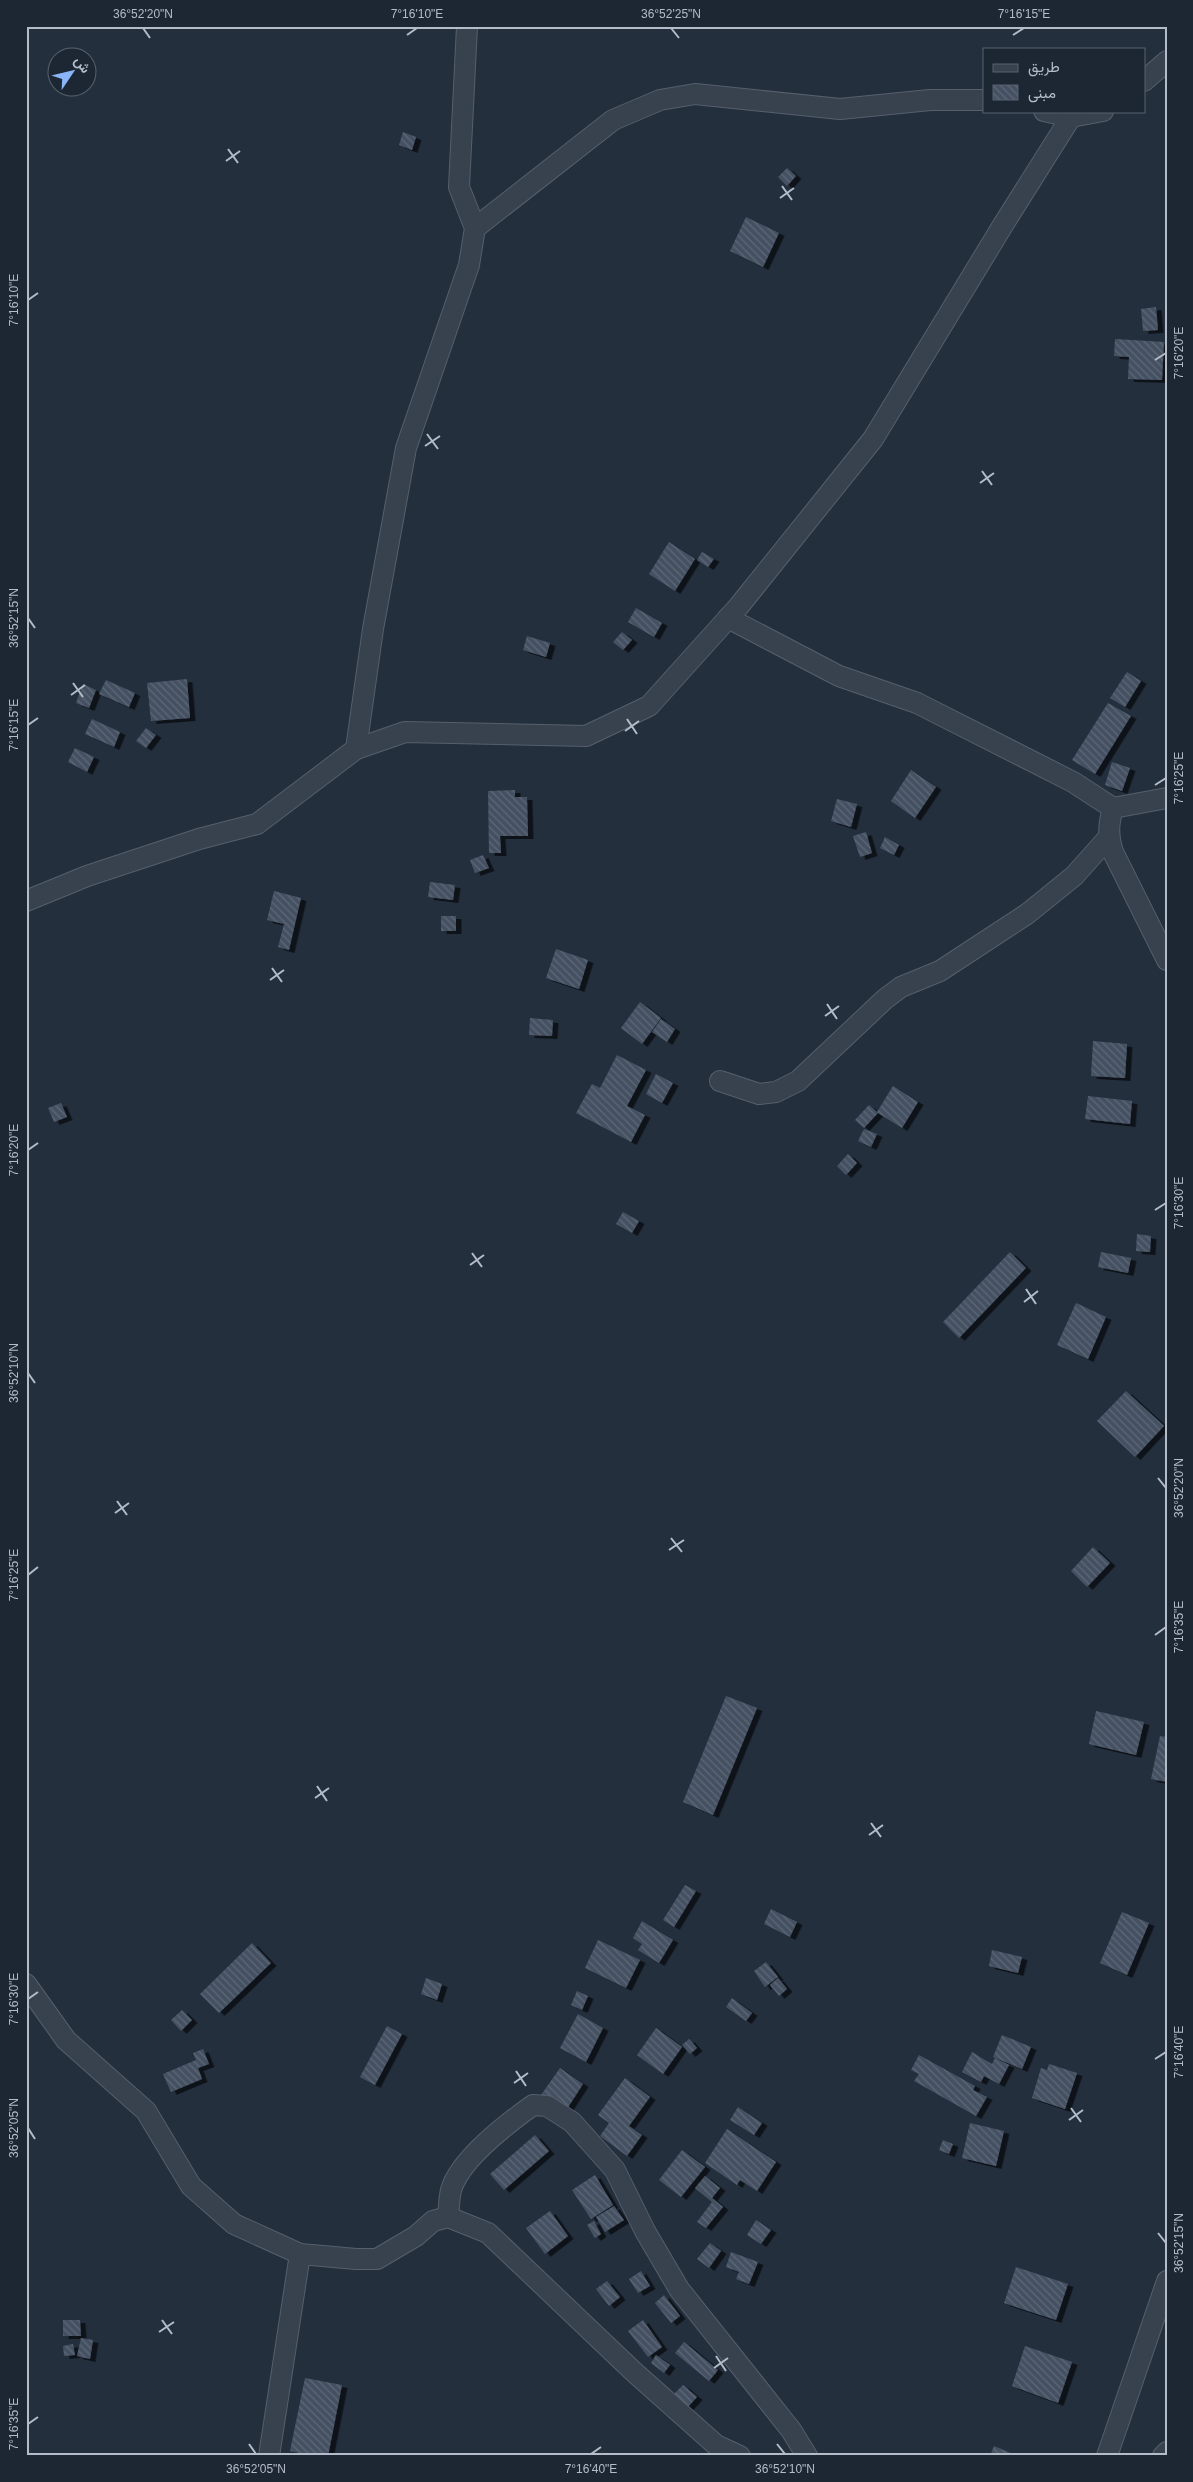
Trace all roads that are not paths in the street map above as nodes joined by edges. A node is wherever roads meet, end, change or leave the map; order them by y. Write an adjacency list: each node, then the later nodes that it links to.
1 (467, 26): 8 (street)
2 (1167, 61): 3 (street)
3 (1146, 79)
4 (983, 100): 8 (street)
5 (1048, 112): 7 (street)
6 (1098, 112): 7 (street)
7 (1071, 118): 9 (street)
8 (474, 228): 10 (street)
9 (728, 618): 10 (street); 12 (street)
10 (356, 749): 14 (street)
11 (1167, 798): 12 (street)
12 (1114, 808): 13 (street)
13 (1108, 838): 15 (street); 16 (street)
14 (26, 901)
15 (1167, 960)
16 (720, 1081)
17 (26, 1984): 19 (street)
18 (448, 2217): 19 (street); 23 (street); 24 (street)
19 (300, 2254): 22 (street)
20 (1167, 2282): 25 (street)
21 (1167, 2452): 26 (street)
22 (269, 2456)
23 (740, 2456)
24 (807, 2456)
25 (1106, 2456)
26 (1162, 2456)

